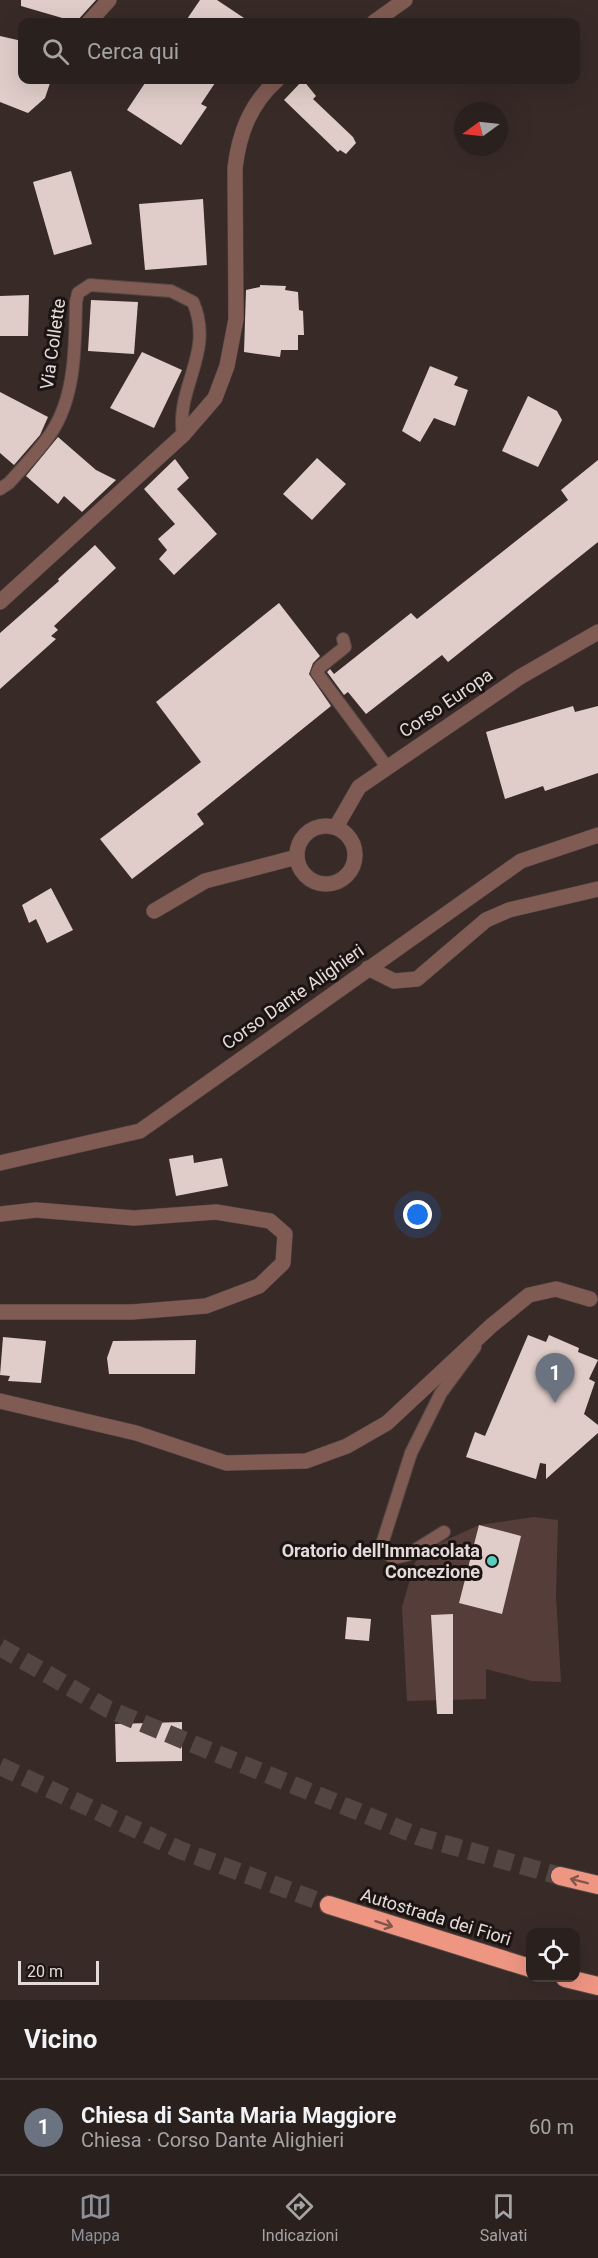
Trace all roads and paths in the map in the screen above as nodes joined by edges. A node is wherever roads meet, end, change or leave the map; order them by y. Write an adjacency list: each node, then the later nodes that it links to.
1 (109, 0): 3 (street)
2 (405, 0): 4 (street)
3 (93, 18)
4 (380, 18)
5 (273, 84): 6 (street)
6 (183, 435): 7 (lane, Via Collette); 8 (street)
7 (0, 489)
8 (0, 602)
9 (598, 632): 11 (street, Corso Europa)
10 (343, 639): 11 (lane)
11 (387, 766): 12 (street, Corso Europa)
12 (336, 828): 14 (street); 14 (street)
13 (598, 835): 17 (street, Corso Dante Alighieri)
14 (297, 857): 16 (street)
15 (598, 889): 17 (street)
16 (154, 911)
17 (368, 968): 18 (street, Corso Dante Alighieri)
18 (0, 1163)
19 (0, 1214): 21 (street)
20 (590, 1299): 22 (street)
21 (0, 1312)
22 (491, 1326): 23 (street); 24 (lane)
23 (0, 1401)
24 (444, 1532)
25 (560, 1876): 26 (highway, one-way to 25)
26 (598, 1885)
27 (328, 1905): 28 (highway, Autostrada dei Fiori, one-way to 28)
28 (526, 1966)
29 (580, 1981): 30 (highway)
30 (598, 1986)

